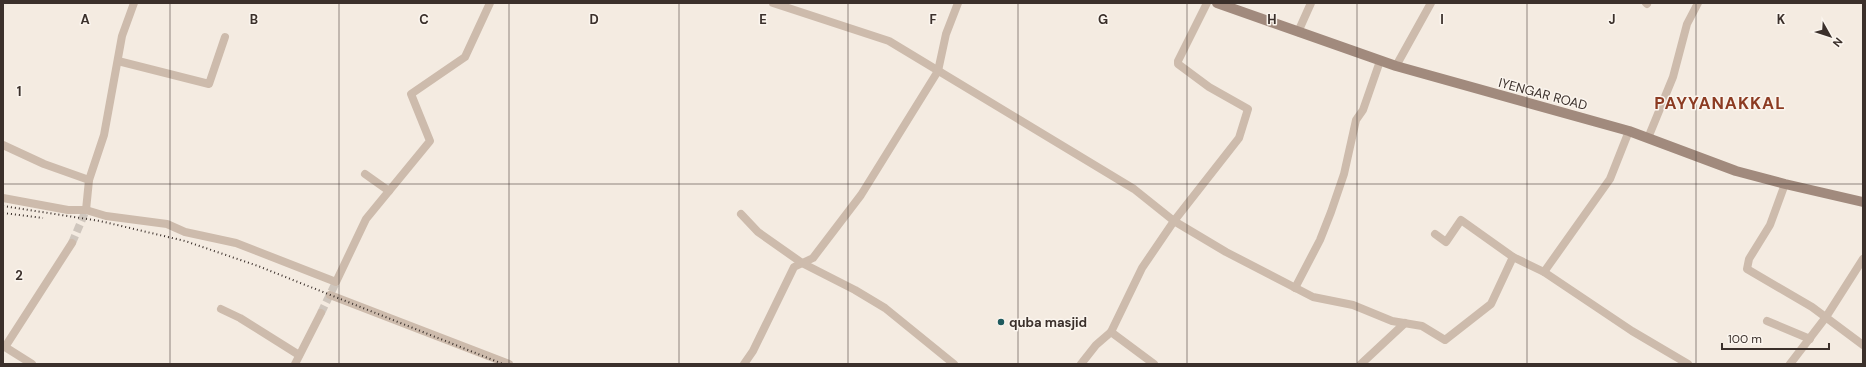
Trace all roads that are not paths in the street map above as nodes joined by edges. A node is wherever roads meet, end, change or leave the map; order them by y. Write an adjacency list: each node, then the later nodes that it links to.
1 (134, 3): 12 (street)
2 (490, 3): 22 (street)
3 (773, 3): 15 (street)
4 (958, 3): 15 (street)
5 (1207, 3): 27 (street)
6 (1218, 3): 10 (main road, IYENGAR ROAD)
7 (1310, 3): 10 (street)
8 (1431, 3): 14 (street)
9 (1698, 3): 17 (street)
10 (1298, 32): 13 (main road, IYENGAR ROAD)
11 (226, 37): 12 (street)
12 (118, 61): 20 (street)
13 (1380, 61): 14 (main road, IYENGAR ROAD); 34 (street)
14 (1396, 66): 16 (main road, IYENGAR ROAD)
15 (938, 71): 27 (street); 32 (street)
16 (1628, 131): 17 (main road, IYENGAR ROAD); 33 (street)
17 (1648, 138): 21 (main road, IYENGAR ROAD)
18 (3, 145): 20 (street)
19 (365, 174): 22 (street)
20 (89, 180): 25 (street)
21 (1785, 184): 24 (main road, IYENGAR ROAD); 38 (street)
22 (389, 191): 25 (street)
23 (3, 198): 25 (street)
24 (1863, 202)
25 (86, 210)
26 (741, 214): 32 (street)
27 (1174, 221): 34 (street); 41 (street)
28 (1435, 234): 30 (street)
29 (72, 243): 44 (street)
30 (1513, 257): 33 (street); 40 (street)
31 (1863, 259): 38 (street)
32 (802, 264): 49 (street); 50 (street)
33 (1544, 272): 54 (street)
34 (1296, 288): 40 (street)
35 (330, 295): 48 (street)
36 (221, 309): 45 (street)
37 (321, 313): 45 (street)
38 (1826, 317): 42 (street); 43 (street)
39 (1767, 321): 42 (street)
40 (1405, 323): 53 (street)
41 (1111, 332): 51 (street); 52 (street)
42 (1810, 339): 55 (street)
43 (1863, 345)
44 (4, 347): 46 (street)
45 (299, 356): 47 (street)
46 (32, 364)
47 (295, 364)
48 (509, 364)
49 (744, 364)
50 (954, 364)
51 (1081, 364)
52 (1154, 364)
53 (1361, 364)
54 (1688, 364)
55 (1790, 364)

